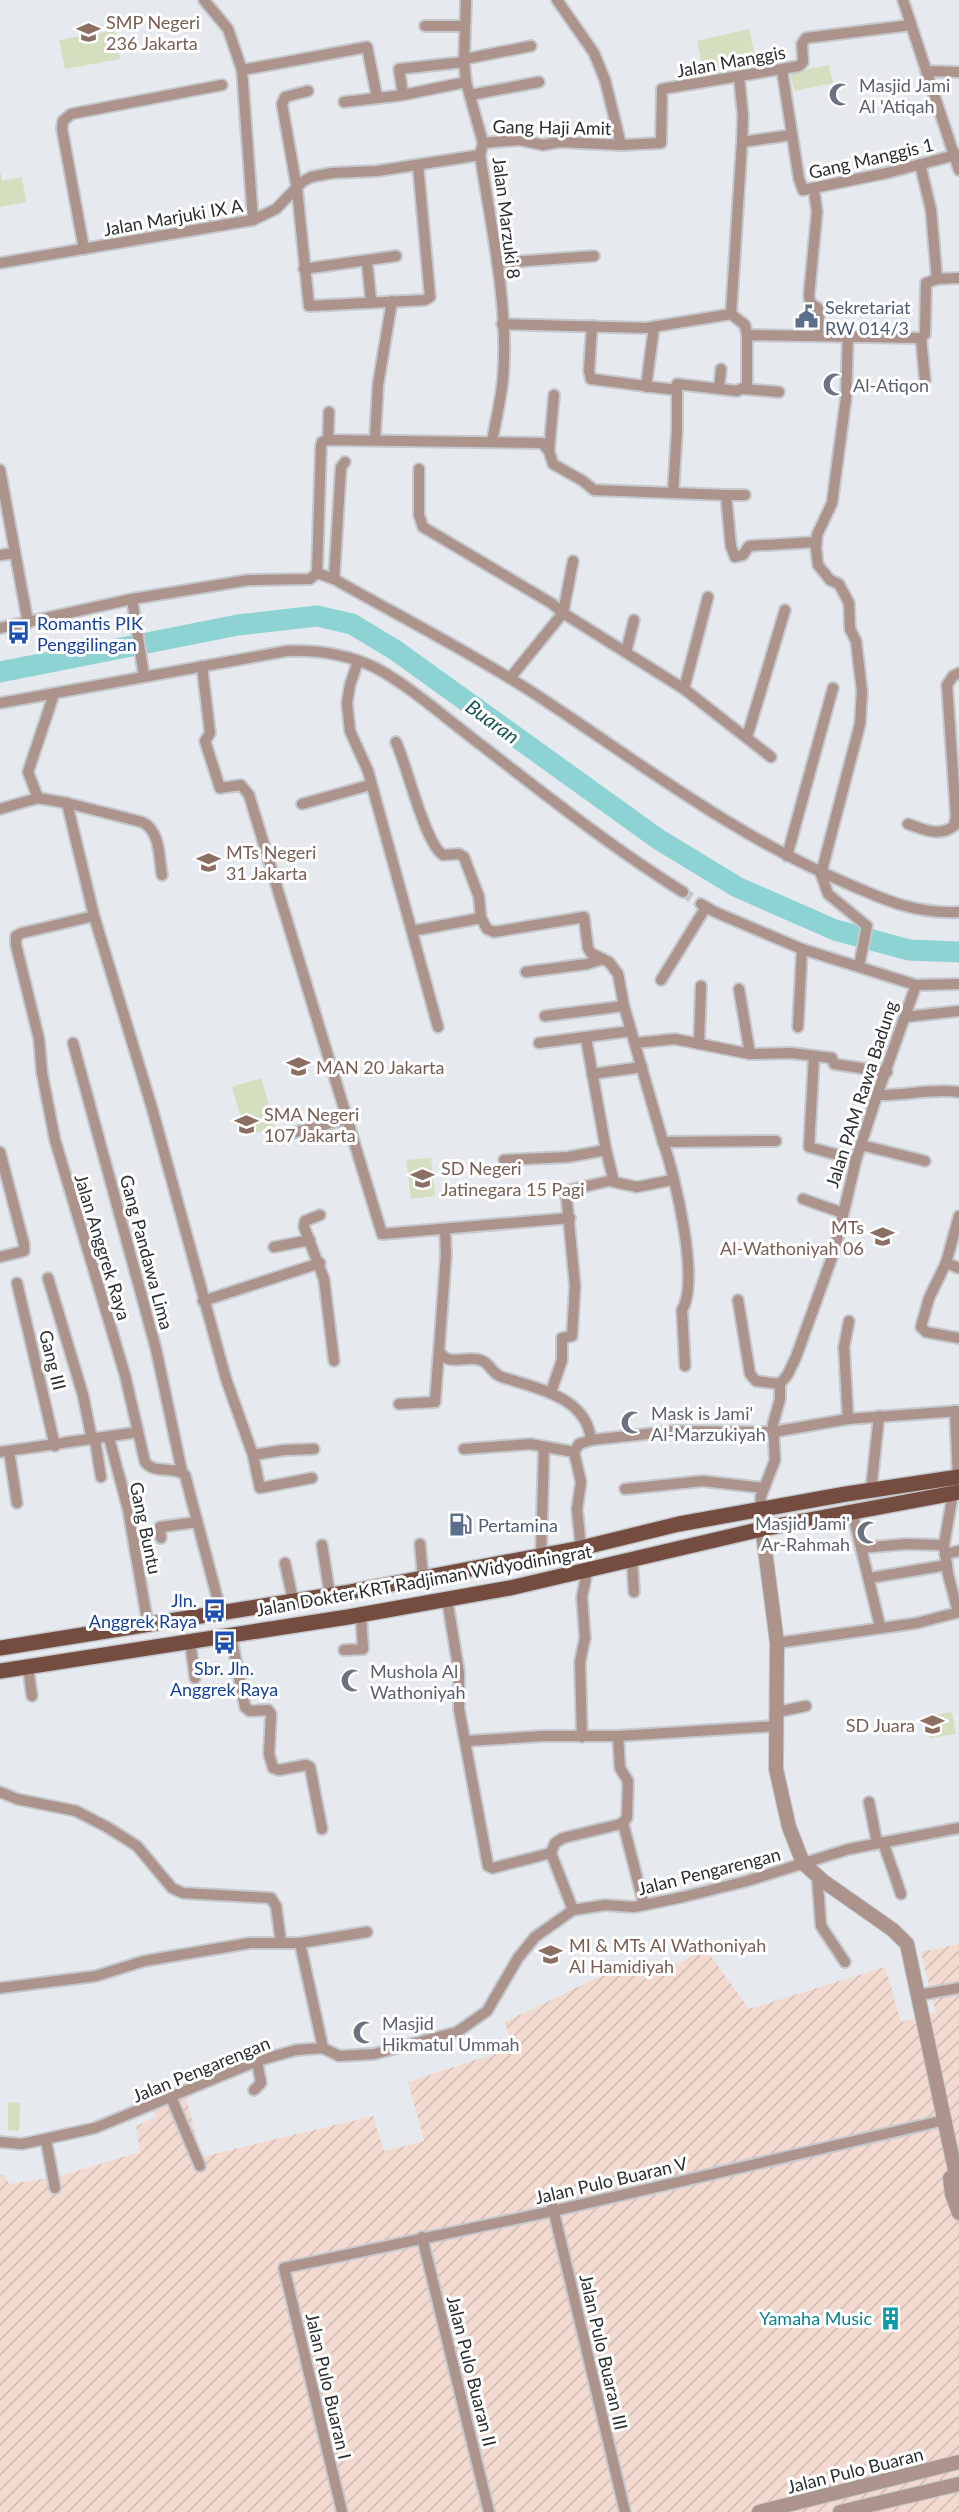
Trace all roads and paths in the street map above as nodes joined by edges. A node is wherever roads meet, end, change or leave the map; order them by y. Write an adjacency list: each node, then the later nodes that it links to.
1 (204, 0): 10 (street)
2 (466, 0): 7 (street, Jalan Marzuki 8)
3 (557, 0): 26 (street)
4 (903, 0): 5 (street)
5 (910, 25): 11 (street, Jalan Manggis); 12 (street)
6 (425, 26): 7 (street)
7 (465, 26): 9 (street, Jalan Marzuki 8)
8 (531, 46): 9 (street)
9 (465, 61): 15 (street, Jalan Marzuki 8); 19 (street)
10 (242, 70): 21 (street); 34 (street)
11 (782, 70): 14 (street, Jalan Manggis); 23 (street)
12 (926, 71): 13 (street); 27 (street)
13 (959, 72)
14 (738, 76): 24 (street); 26 (street, Jalan Manggis)
15 (466, 82): 19 (street); 20 (street, Jalan Marzuki 8)
16 (539, 82): 20 (street)
17 (222, 85): 35 (street)
18 (308, 91): 32 (street)
19 (403, 95): 21 (street)
20 (470, 95): 25 (street, Jalan Marzuki 8)
21 (377, 98): 22 (street)
22 (344, 102)
23 (791, 135): 24 (street); 33 (street, Gang Manggis 1)
24 (742, 142): 46 (street)
25 (483, 143): 26 (street, Gang Haji Amit); 28 (street, Jalan Marzuki 8)
26 (621, 145)
27 (956, 154): 29 (street, Gang Manggis 1); 31 (street)
28 (480, 155): 30 (street, Jalan Marjuki IX A); 40 (street, Jalan Marzuki 8)
29 (920, 164): 33 (street, Gang Manggis 1); 43 (street)
30 (418, 165): 32 (street, Jalan Marjuki IX A); 45 (street)
31 (959, 170)
32 (297, 189): 34 (street, Jalan Marjuki IX A); 41 (street)
33 (814, 190): 51 (street)
34 (253, 219): 35 (street, Jalan Marjuki IX A)
35 (84, 249): 39 (street, Jalan Marjuki IX A)
36 (396, 256): 38 (street)
37 (594, 256): 40 (street)
38 (367, 262): 41 (street); 44 (street)
39 (0, 263)
40 (497, 263): 47 (street, Jalan Marzuki 8)
41 (304, 269): 44 (street)
42 (959, 278): 43 (street)
43 (937, 279): 53 (street)
44 (370, 301): 45 (street)
45 (392, 301): 63 (street)
46 (731, 314): 49 (street); 50 (street)
47 (502, 324): 48 (street); 65 (street, Jalan Marzuki 8)
48 (592, 326): 49 (street); 56 (street)
49 (654, 327): 56 (street)
50 (747, 335): 51 (street); 59 (street)
51 (820, 336): 52 (street)
52 (848, 336): 53 (street); 73 (street)
53 (921, 338): 55 (street)
54 (721, 369): 57 (street)
55 (925, 380)
56 (646, 387): 58 (street)
57 (719, 388): 58 (street); 59 (street)
58 (676, 390): 70 (street)
59 (744, 390): 60 (street)
60 (779, 392)
61 (554, 395): 66 (street)
62 (329, 412): 64 (street)
63 (375, 439): 64 (street); 65 (street)
64 (328, 440): 77 (street)
65 (492, 441): 66 (street)
66 (549, 451): 70 (street)
67 (345, 462): 78 (street)
68 (419, 469): 82 (street)
69 (0, 473): 74 (street)
70 (673, 493): 71 (street)
71 (726, 495): 72 (street); 73 (street)
72 (745, 495)
73 (816, 542): 107 (street)
74 (15, 553): 75 (street); 84 (street)
75 (0, 555)
76 (573, 561): 82 (street)
77 (317, 573): 78 (street); 80 (street)
78 (334, 579): 91 (street)
79 (708, 597): 93 (street)
80 (132, 601): 84 (street); 89 (street)
81 (785, 610): 96 (street)
82 (563, 613): 86 (street); 91 (street)
83 (634, 620): 86 (street)
84 (27, 623): 85 (street)
85 (0, 628)
86 (626, 652): 93 (street)
87 (358, 661): 88 (street); 99 (street); 108 (street)
88 (202, 666): 89 (street); 141 (street)
89 (144, 673): 94 (street)
90 (959, 673): 104 (street)
91 (510, 678): 105 (street)
92 (833, 688): 105 (street)
93 (684, 689): 96 (street)
94 (54, 694): 95 (street); 100 (street)
95 (0, 703)
96 (747, 736): 98 (street)
97 (396, 742): 111 (street)
98 (771, 757)
99 (370, 785): 102 (street); 112 (street)
100 (38, 798): 101 (street); 103 (street)
101 (67, 803): 106 (street); 110 (street)
102 (302, 804)
103 (0, 809)
104 (908, 824)
105 (787, 856): 107 (street)
106 (162, 874)
107 (821, 874): 109 (street); 115 (street)
108 (682, 892)
109 (959, 912)
110 (94, 916): 168 (street); 180 (street, Jalan Anggrek Raya)
111 (481, 918): 112 (street); 114 (street)
112 (412, 931): 126 (street)
113 (802, 949): 115 (street, Jalan PAM Rawa Badung); 117 (street, Jalan PAM Rawa Badung); 127 (street)
114 (603, 959): 116 (street); 122 (street)
115 (859, 966): 119 (street, Jalan PAM Rawa Badung)
116 (526, 972)
117 (661, 980)
118 (959, 984): 119 (street)
119 (916, 985): 125 (street, Jalan PAM Rawa Badung)
120 (701, 986): 133 (street)
121 (740, 989): 134 (street)
122 (624, 1006): 124 (street); 128 (street)
123 (959, 1011): 125 (street)
124 (545, 1016)
125 (905, 1017): 137 (street, Jalan PAM Rawa Badung)
126 (438, 1027)
127 (798, 1027)
128 (630, 1031): 129 (street); 132 (street)
129 (586, 1038): 131 (street); 138 (street)
130 (73, 1043): 192 (street, Gang Pandawa Lima)
131 (539, 1043)
132 (635, 1043): 133 (street); 136 (street)
133 (699, 1044): 134 (street)
134 (750, 1054): 135 (street)
135 (814, 1056): 137 (street); 149 (street)
136 (642, 1067): 138 (street); 144 (street)
137 (887, 1072): 140 (street, Jalan PAM Rawa Badung)
138 (592, 1074): 146 (street)
139 (959, 1092): 140 (street)
140 (877, 1095): 145 (street, Jalan PAM Rawa Badung)
141 (347, 1119): 142 (street); 158 (street)
142 (292, 1133)
143 (776, 1141): 144 (street)
144 (663, 1143): 152 (street)
145 (861, 1145): 149 (street, Jalan PAM Rawa Badung); 150 (street)
146 (606, 1150): 148 (street); 151 (street)
147 (0, 1152): 161 (street)
148 (504, 1160)
149 (856, 1160): 154 (street, Jalan PAM Rawa Badung)
150 (925, 1161)
151 (613, 1180): 152 (street); 157 (street)
152 (672, 1180): 173 (street)
153 (803, 1199): 154 (street)
154 (843, 1213): 174 (street, Jalan PAM Rawa Badung)
155 (320, 1215): 159 (street)
156 (959, 1216): 163 (street)
157 (570, 1218): 158 (street); 175 (street)
158 (445, 1229): 171 (street)
159 (310, 1240): 160 (street); 162 (street)
160 (274, 1247)
161 (0, 1257)
162 (320, 1263): 168 (street); 172 (street)
163 (946, 1263): 164 (street); 170 (street)
164 (959, 1268)
165 (48, 1278): 183 (street)
166 (17, 1283): 185 (street, Gang III)
167 (738, 1300): 174 (street)
168 (203, 1301): 191 (street)
169 (849, 1321): 179 (street)
170 (959, 1338)
171 (439, 1350): 175 (street); 176 (street)
172 (334, 1361)
173 (685, 1366)
174 (780, 1383): 181 (street, Jalan PAM Rawa Badung)
175 (551, 1392): 184 (street)
176 (399, 1404)
177 (957, 1411): 178 (street); 195 (street)
178 (879, 1416): 179 (street); 198 (street)
179 (848, 1419): 181 (street)
180 (138, 1432): 182 (street); 192 (street, Jalan Anggrek Raya)
181 (773, 1432): 184 (street); 196 (street, Jalan PAM Rawa Badung)
182 (110, 1438): 183 (street); 224 (street, Gang Buntu)
183 (94, 1440): 185 (street); 193 (street)
184 (591, 1440): 190 (street)
185 (55, 1446): 189 (street)
186 (544, 1447): 188 (street); 190 (street); 210 (street)
187 (314, 1449): 191 (street)
188 (464, 1449)
189 (5, 1451): 199 (street)
190 (574, 1452): 207 (street)
191 (254, 1455): 194 (street)
192 (182, 1472): 202 (street)
193 (101, 1477)
194 (312, 1478)
195 (957, 1485): 198 (main road, Jalan Dokter KRT Radjiman Widyodiningrat); 201 (main road, Jalan Dokter KRT Radjiman Widyodiningrat); 211 (street)
196 (764, 1488): 197 (street); 200 (street, Jalan PAM Rawa Badung)
197 (625, 1489)
198 (871, 1490): 200 (main road, Jalan Dokter KRT Radjiman Widyodiningrat)
199 (17, 1503)
200 (760, 1511): 203 (street, Jalan PAM Rawa Badung); 207 (main road, Jalan Dokter KRT Radjiman Widyodiningrat)
201 (852, 1511): 203 (main road, Jalan Dokter KRT Radjiman Widyodiningrat); 208 (street)
202 (197, 1522): 204 (street); 221 (street)
203 (762, 1529): 212 (main road, Jalan Dokter KRT Radjiman Widyodiningrat); 228 (street, Jalan PAM Rawa Badung)
204 (161, 1538)
205 (420, 1544): 215 (street)
206 (322, 1545): 218 (street)
207 (581, 1548): 210 (main road, Jalan Dokter KRT Radjiman Widyodiningrat)
208 (861, 1548): 211 (street); 216 (street)
209 (959, 1551): 211 (street)
210 (541, 1555): 215 (main road, Jalan Dokter KRT Radjiman Widyodiningrat)
211 (945, 1555): 216 (street); 222 (street)
212 (632, 1560): 214 (main road, Jalan Dokter KRT Radjiman Widyodiningrat); 217 (street)
213 (285, 1563): 220 (street)
214 (587, 1572): 219 (main road, Jalan Dokter KRT Radjiman Widyodiningrat); 238 (street)
215 (423, 1577): 218 (main road, Jalan Dokter KRT Radjiman Widyodiningrat)
216 (870, 1578): 225 (street)
217 (634, 1592)
218 (330, 1595): 220 (main road, Jalan Dokter KRT Radjiman Widyodiningrat)
219 (447, 1599): 223 (main road, Jalan Dokter KRT Radjiman Widyodiningrat); 239 (street)
220 (294, 1600): 221 (main road, Jalan Dokter KRT Radjiman Widyodiningrat)
221 (221, 1612): 224 (main road, Jalan Dokter KRT Radjiman Widyodiningrat)
222 (959, 1612): 225 (street)
223 (361, 1615): 226 (main road, Jalan Dokter KRT Radjiman Widyodiningrat); 230 (street)
224 (148, 1625): 229 (main road, Jalan Dokter KRT Radjiman Widyodiningrat)
225 (880, 1626): 228 (street)
226 (231, 1635): 227 (main road, Jalan Dokter KRT Radjiman Widyodiningrat); 244 (street)
227 (190, 1641): 231 (main road, Jalan Dokter KRT Radjiman Widyodiningrat); 233 (street)
228 (777, 1643): 236 (street, Jalan PAM Rawa Badung)
229 (0, 1648)
230 (344, 1650)
231 (28, 1667): 232 (main road, Jalan Dokter KRT Radjiman Widyodiningrat); 234 (street)
232 (0, 1671)
233 (195, 1678)
234 (32, 1696)
235 (806, 1706): 236 (street)
236 (777, 1719): 237 (street); 247 (street, Jalan PAM Rawa Badung)
237 (618, 1736): 238 (street); 242 (street)
238 (582, 1737): 239 (street)
239 (466, 1741): 246 (street)
240 (0, 1792): 253 (street)
241 (869, 1802): 245 (street)
242 (623, 1823): 246 (street); 250 (street)
243 (959, 1828): 245 (street, Jalan Pengarengan)
244 (322, 1829)
245 (880, 1842): 247 (street, Jalan Pengarengan); 249 (street)
246 (551, 1853): 251 (street)
247 (803, 1863): 248 (street, Jalan PAM Rawa Badung); 250 (street, Jalan Pengarengan)
248 (817, 1875): 255 (street); 258 (street, Jalan PAM Rawa Badung)
249 (901, 1894)
250 (644, 1905): 251 (street, Jalan Pengarengan)
251 (573, 1910): 259 (street, Jalan Pengarengan)
252 (367, 1932): 254 (street)
253 (281, 1942): 254 (street); 256 (street)
254 (300, 1942): 259 (street)
255 (845, 1962)
256 (0, 1988)
257 (959, 1988): 258 (street)
258 (919, 1995): 263 (street, Jalan PAM Rawa Badung)
259 (323, 2048): 260 (street, Jalan Pengarengan)
260 (257, 2061): 261 (street); 262 (street, Jalan Pengarengan)
261 (254, 2090)
262 (171, 2097): 264 (street, Jalan Pengarengan); 267 (street)
263 (945, 2120): 266 (street, Jalan PAM Rawa Badung); 270 (street, Jalan Pulo Buaran V)
264 (46, 2140): 265 (street, Jalan Pengarengan); 268 (street)
265 (0, 2142)
266 (952, 2158): 269 (street); 271 (street)
267 (200, 2166)
268 (55, 2188)
269 (959, 2190)
270 (552, 2205): 272 (street, Jalan Pulo Buaran V); 279 (street, Jalan Pulo Buaran III)
271 (959, 2213)
272 (422, 2237): 273 (street, Jalan Pulo Buaran V); 278 (street, Jalan Pulo Buaran II)
273 (284, 2268): 277 (street, Jalan Pulo Buaran I)
274 (959, 2462): 276 (street, Jalan Pulo Buaran)
275 (959, 2484): 280 (street, Jalan Pulo Buaran)
276 (764, 2511)
277 (342, 2512)
278 (489, 2512)
279 (625, 2512)
280 (840, 2512)

